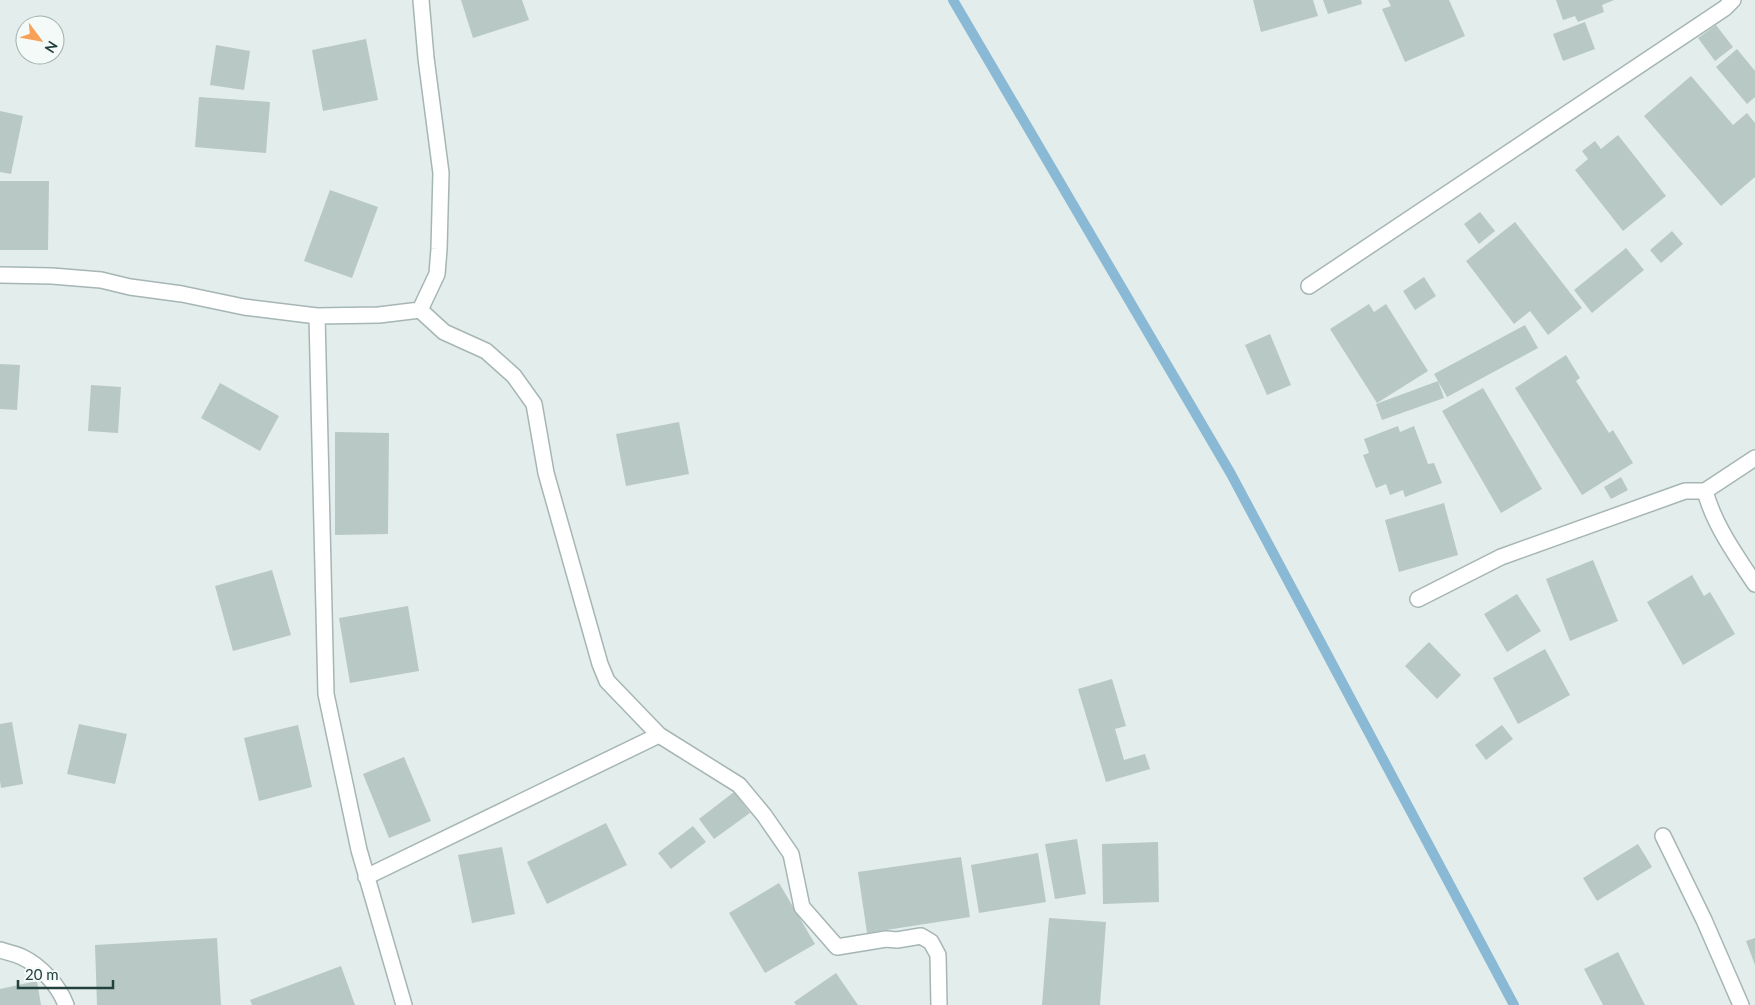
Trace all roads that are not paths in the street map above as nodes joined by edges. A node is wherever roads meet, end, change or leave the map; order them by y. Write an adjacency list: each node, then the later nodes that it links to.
1 (421, 0): 5 (street)
2 (1733, 0): 4 (street)
3 (0, 275): 6 (street)
4 (1309, 286)
5 (420, 310): 6 (street); 11 (street)
6 (317, 316): 13 (street)
7 (1755, 458): 8 (street)
8 (1705, 491): 9 (street); 10 (street)
9 (1755, 584)
10 (1418, 599)
11 (659, 735): 13 (street); 17 (street)
12 (1663, 836): 18 (street)
13 (366, 877): 16 (street)
14 (0, 950): 15 (street)
15 (66, 1005)
16 (404, 1005)
17 (939, 1005)
18 (1741, 1005)

